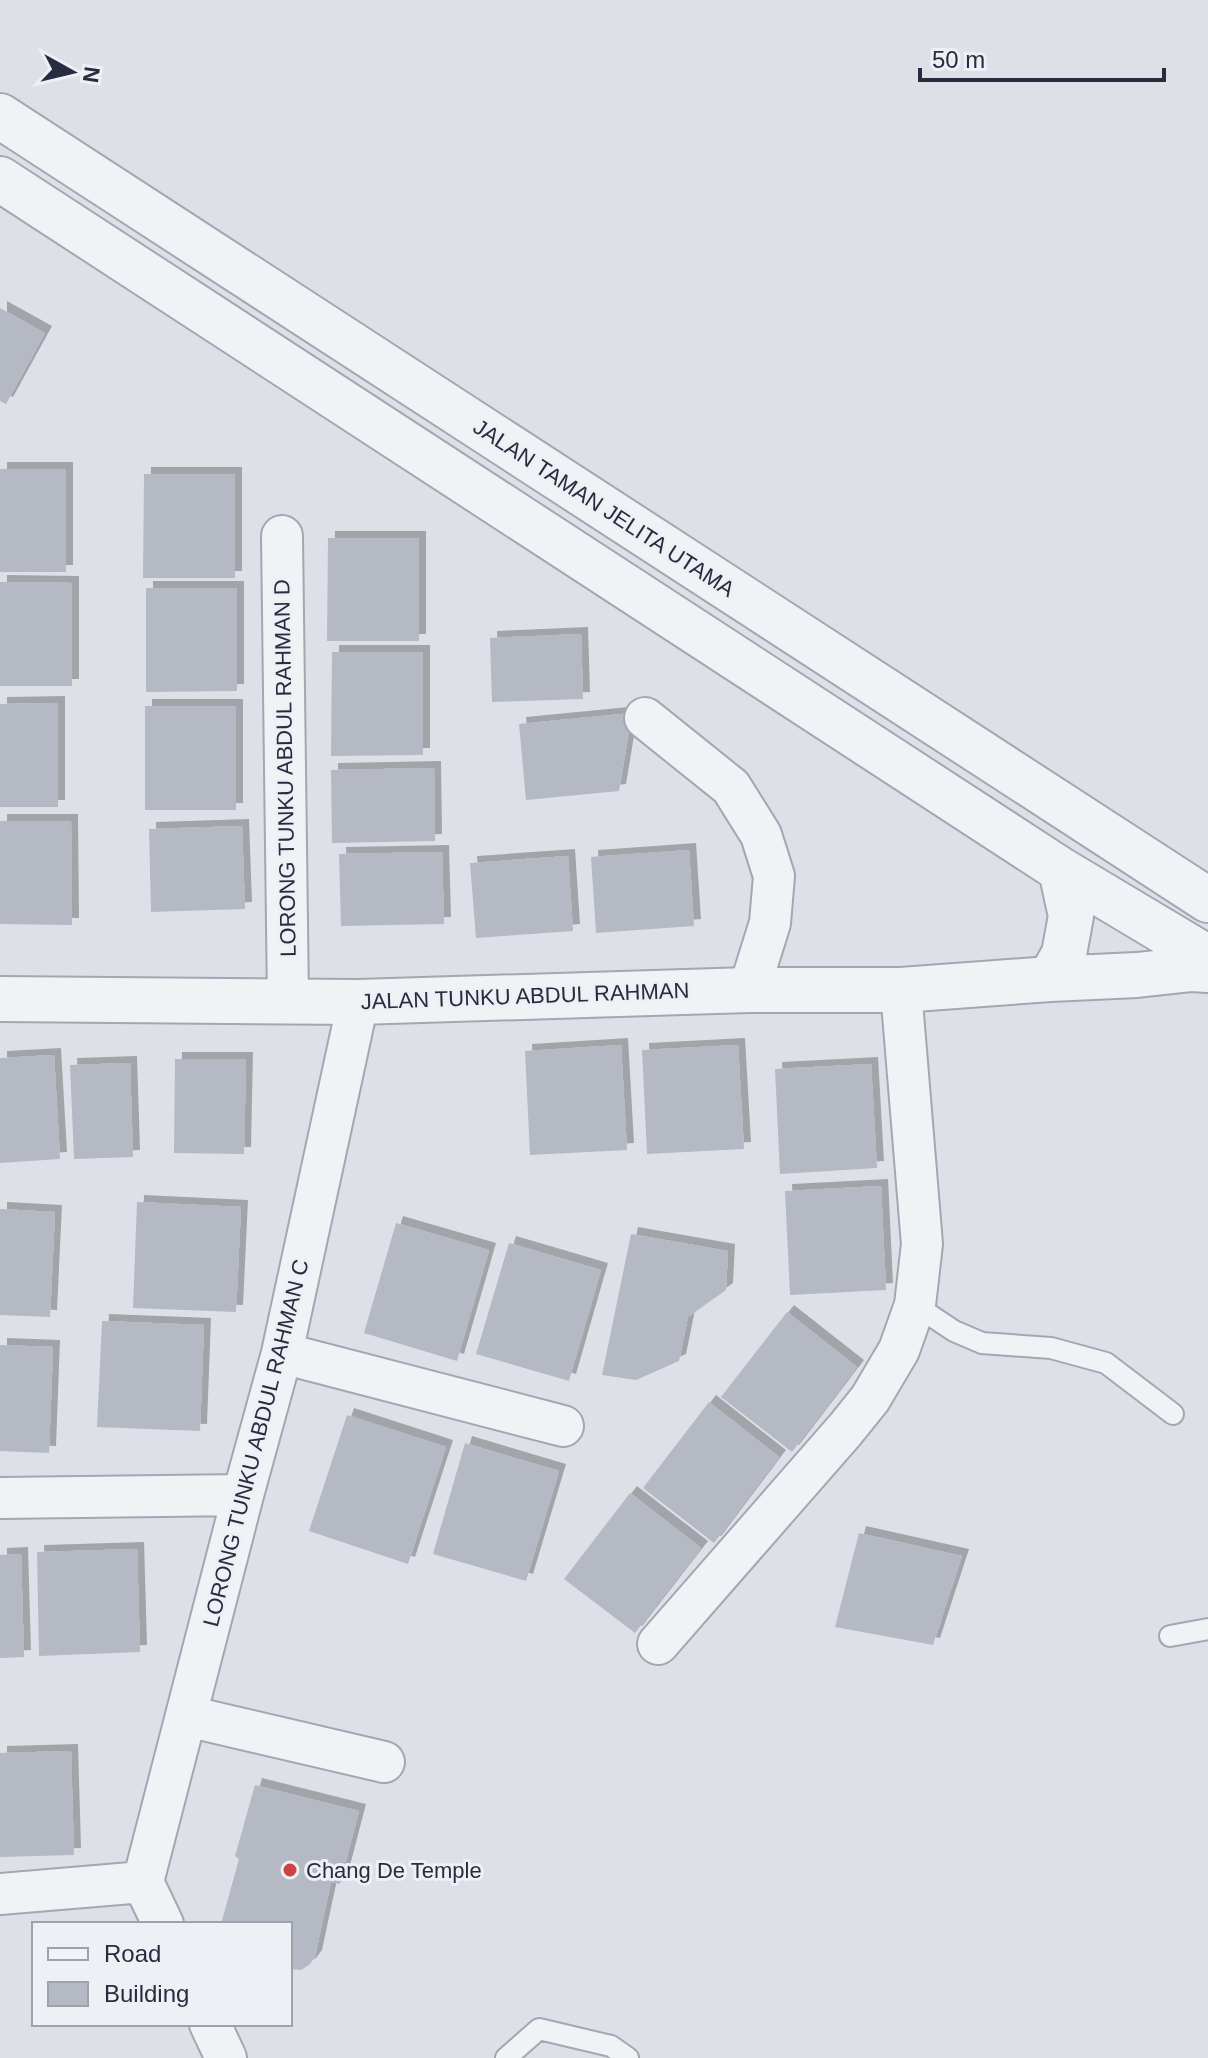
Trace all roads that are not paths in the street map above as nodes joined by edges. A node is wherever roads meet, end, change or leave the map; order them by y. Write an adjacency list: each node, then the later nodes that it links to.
1 (0, 116): 6 (street, JALAN TAMAN JELITA UTAMA)
2 (0, 179): 5 (street)
3 (282, 536): 14 (street, LORONG TUNKU ABDUL RAHMAN D)
4 (645, 718): 11 (street)
5 (1061, 870): 7 (street); 10 (street)
6 (1208, 900)
7 (1208, 958)
8 (1208, 970): 9 (street, JALAN TUNKU ABDUL RAHMAN)
9 (1137, 975): 10 (street, JALAN TUNKU ABDUL RAHMAN); 16 (street)
10 (1050, 979): 12 (street, JALAN TUNKU ABDUL RAHMAN)
11 (749, 990): 12 (street, JALAN TUNKU ABDUL RAHMAN); 15 (street, JALAN TUNKU ABDUL RAHMAN)
12 (901, 990): 17 (street)
13 (0, 999): 14 (street, JALAN TUNKU ABDUL RAHMAN)
14 (288, 1001): 15 (street, JALAN TUNKU ABDUL RAHMAN)
15 (358, 1002): 18 (street, LORONG TUNKU ABDUL RAHMAN C)
16 (1208, 1002)
17 (915, 1305): 19 (lane); 25 (street)
18 (282, 1353): 20 (street); 21 (street, LORONG TUNKU ABDUL RAHMAN C)
19 (1173, 1414)
20 (563, 1426)
21 (243, 1495): 22 (street); 26 (street, LORONG TUNKU ABDUL RAHMAN C)
22 (0, 1498)
23 (1208, 1629): 24 (lane)
24 (1170, 1636)
25 (658, 1644)
26 (187, 1716): 27 (street); 28 (street, LORONG TUNKU ABDUL RAHMAN C)
27 (384, 1762)
28 (143, 1882): 29 (street); 30 (street)
29 (0, 1894)
30 (162, 1922)
31 (211, 2026): 32 (street)
32 (226, 2058)
33 (506, 2058): 34 (lane)
34 (628, 2058)

